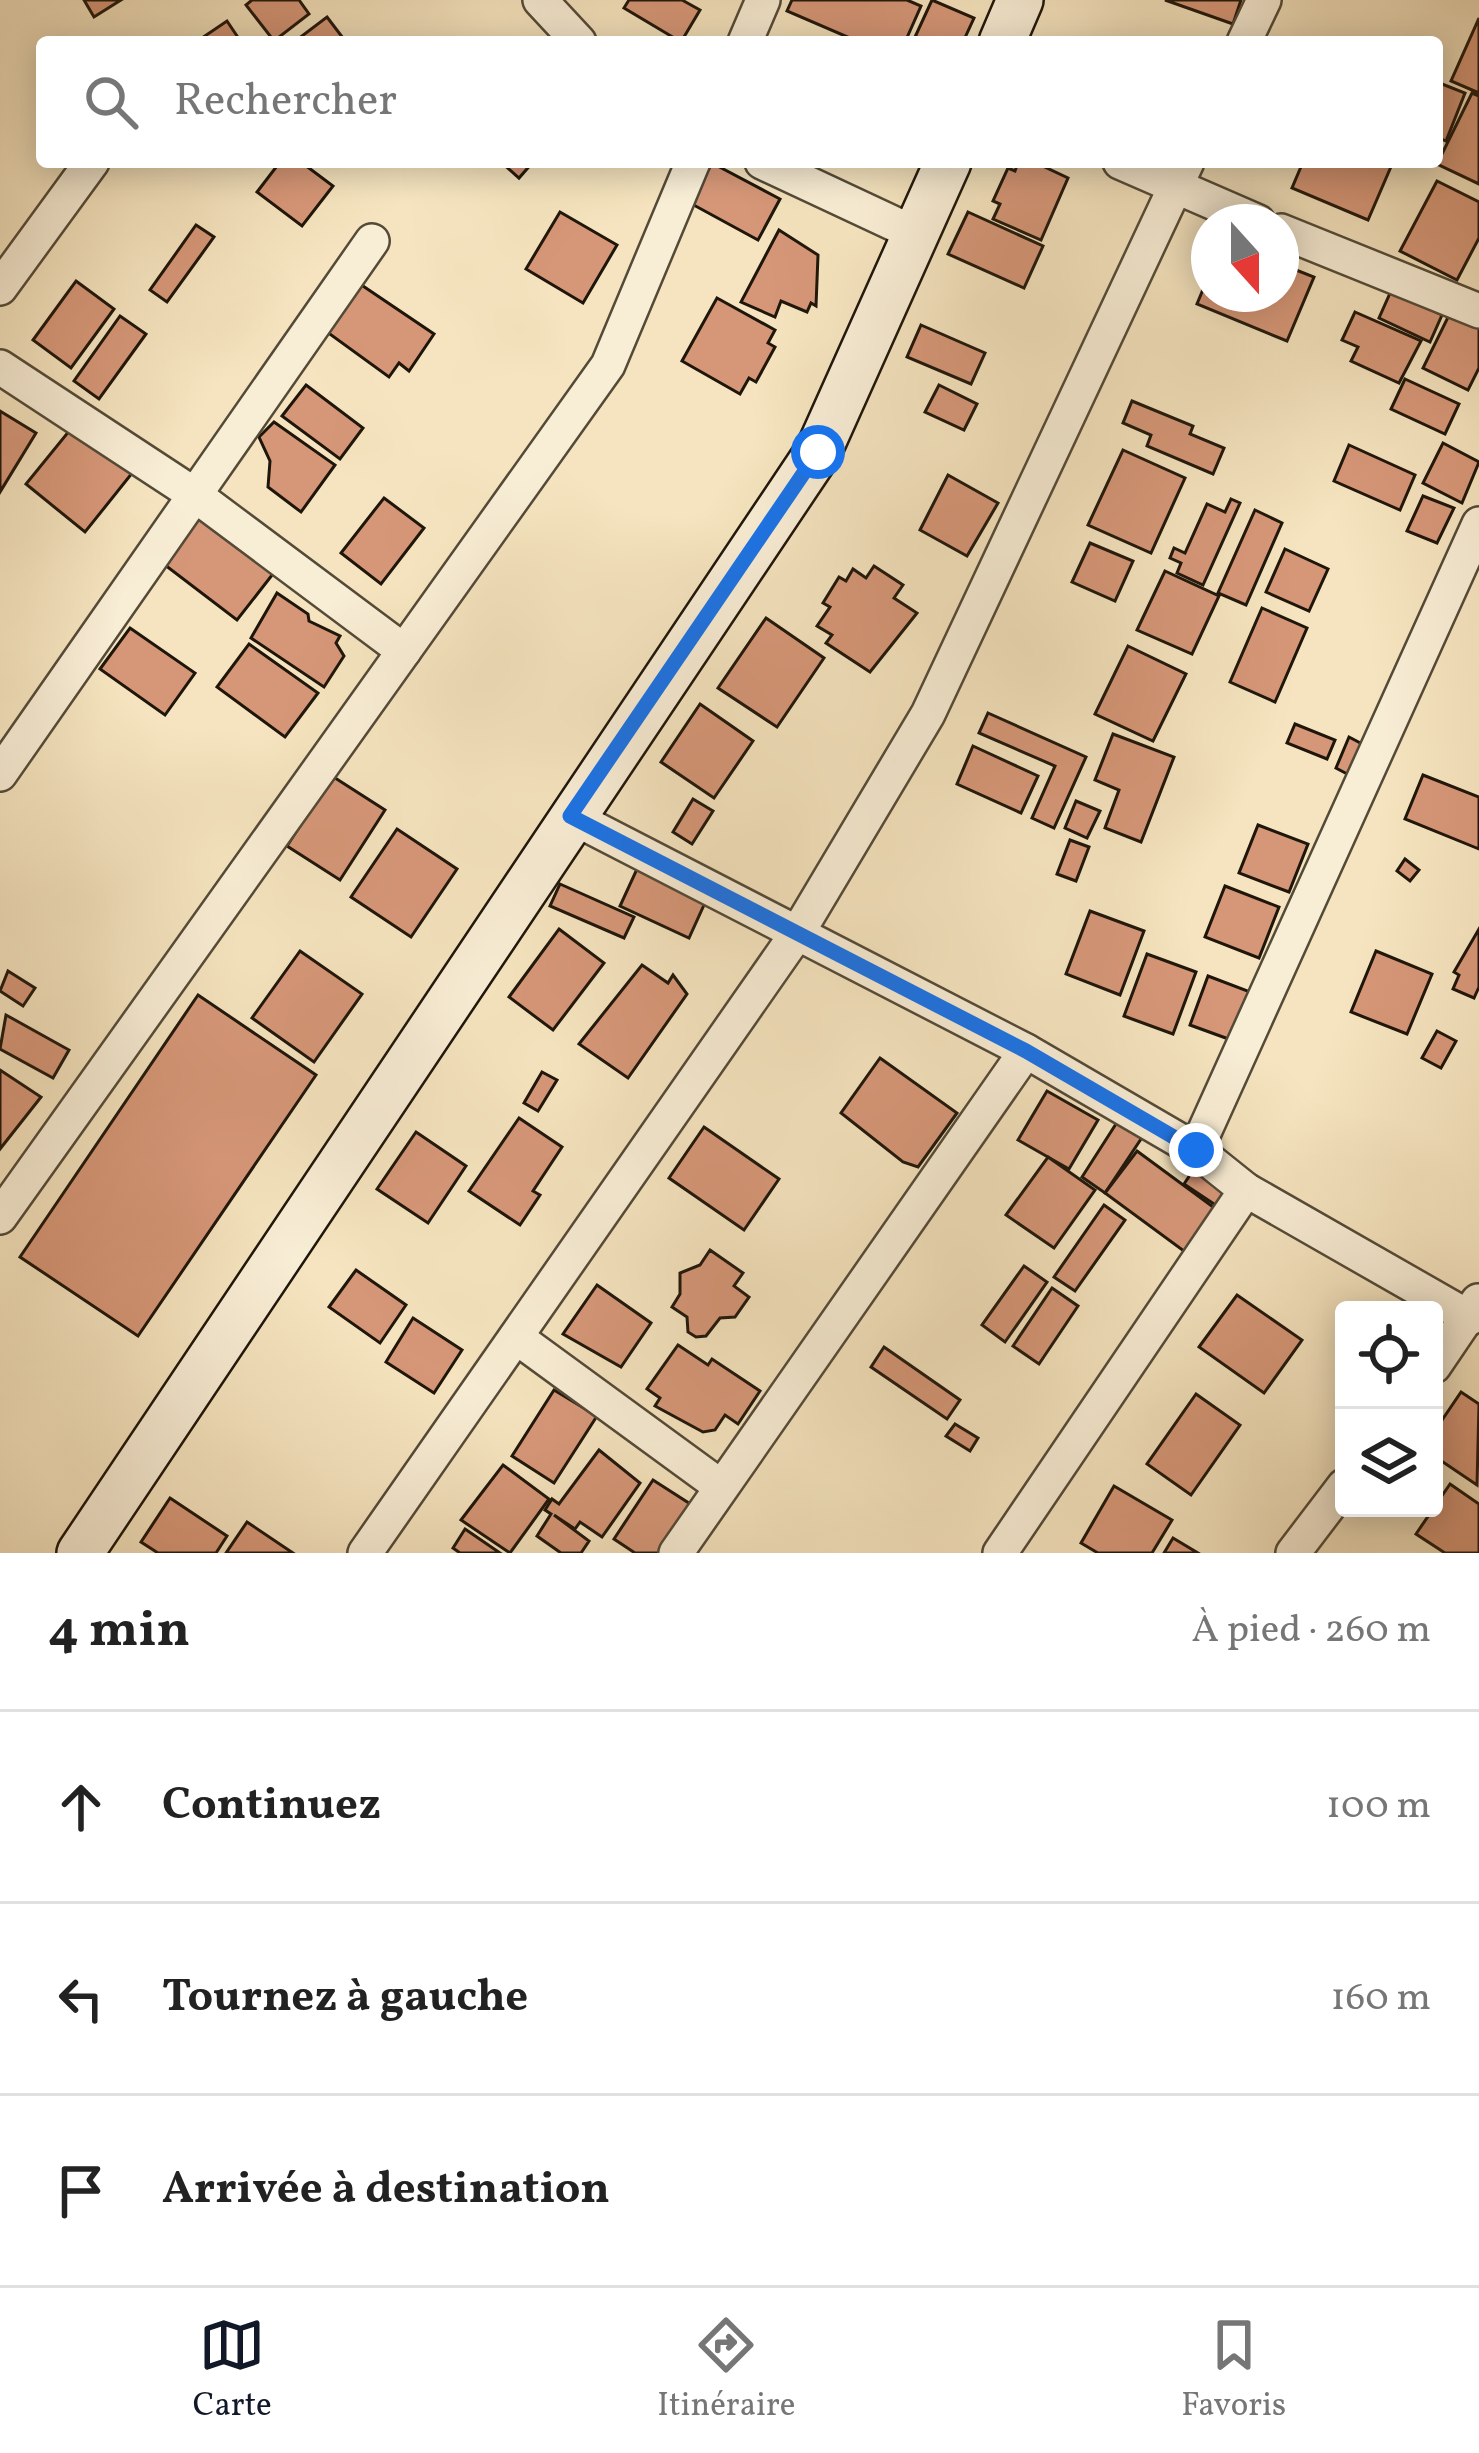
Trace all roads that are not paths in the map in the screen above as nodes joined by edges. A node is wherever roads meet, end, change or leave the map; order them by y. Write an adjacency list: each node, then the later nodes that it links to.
1 (540, 0): 5 (street)
2 (763, 0): 6 (street)
3 (1020, 0): 7 (main road)
4 (1264, 0): 8 (street)
5 (573, 36)
6 (748, 36)
7 (1005, 36)
8 (1247, 36)
9 (88, 168): 19 (street)
10 (690, 168): 24 (street)
11 (775, 168): 16 (street)
12 (945, 168): 16 (main road)
13 (1148, 168): 14 (street)
14 (1180, 175): 15 (street); 27 (street)
15 (1228, 204)
16 (916, 234): 26 (main road)
17 (1299, 238): 20 (street)
18 (372, 241): 22 (street)
19 (0, 288)
20 (1479, 311)
21 (0, 367): 22 (street)
22 (196, 495): 24 (street); 25 (street)
23 (1479, 524): 29 (street)
24 (404, 651): 31 (street)
25 (0, 774)
26 (570, 816): 27 (street); 37 (main road)
27 (798, 932): 28 (street); 33 (street)
28 (1026, 1051): 29 (street); 35 (street)
29 (1196, 1150): 30 (street)
30 (1246, 1190): 32 (street); 40 (street)
31 (0, 1217)
32 (1474, 1309): 34 (street)
33 (516, 1337): 35 (street); 38 (street)
34 (1443, 1353)
35 (720, 1486): 39 (street)
36 (1335, 1498): 41 (street)
37 (80, 1553)
38 (365, 1553)
39 (676, 1553)
40 (1000, 1553)
41 (1293, 1553)

